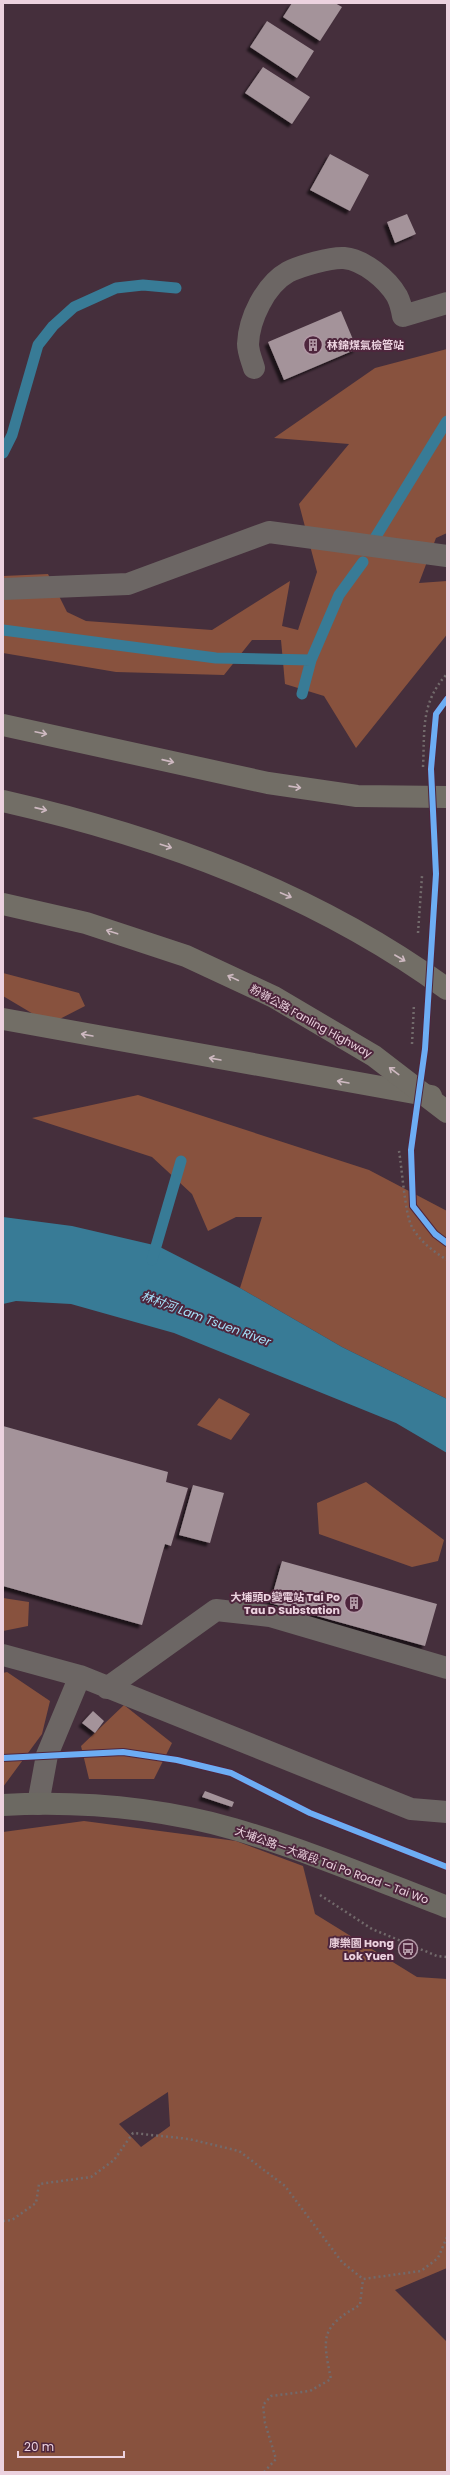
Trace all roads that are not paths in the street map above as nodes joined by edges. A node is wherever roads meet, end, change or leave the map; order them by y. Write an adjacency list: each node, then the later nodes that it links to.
1 (447, 303): 2 (lane)
2 (254, 368)
3 (447, 556): 4 (lane)
4 (3, 589)
5 (3, 725): 6 (highway, one-way to 6)
6 (447, 797)
7 (3, 801): 9 (highway, one-way to 9, bridge)
8 (3, 904): 12 (highway, 粉嶺公路 Fanling Highway, one-way to 8, bridge)
9 (447, 989)
10 (3, 1020): 11 (highway, one-way to 10)
11 (447, 1098)
12 (447, 1112)
13 (3, 1656): 15 (lane)
14 (447, 1668): 16 (lane)
15 (80, 1676): 16 (lane); 17 (lane)
16 (107, 1688): 19 (lane)
17 (38, 1804): 18 (main road, 大埔公路－大窩段 Tai Po Road – Tai Wo); 20 (main road, 大埔公路－大窩段 Tai Po Road – Tai Wo)
18 (3, 1805)
19 (447, 1812)
20 (447, 1907)

